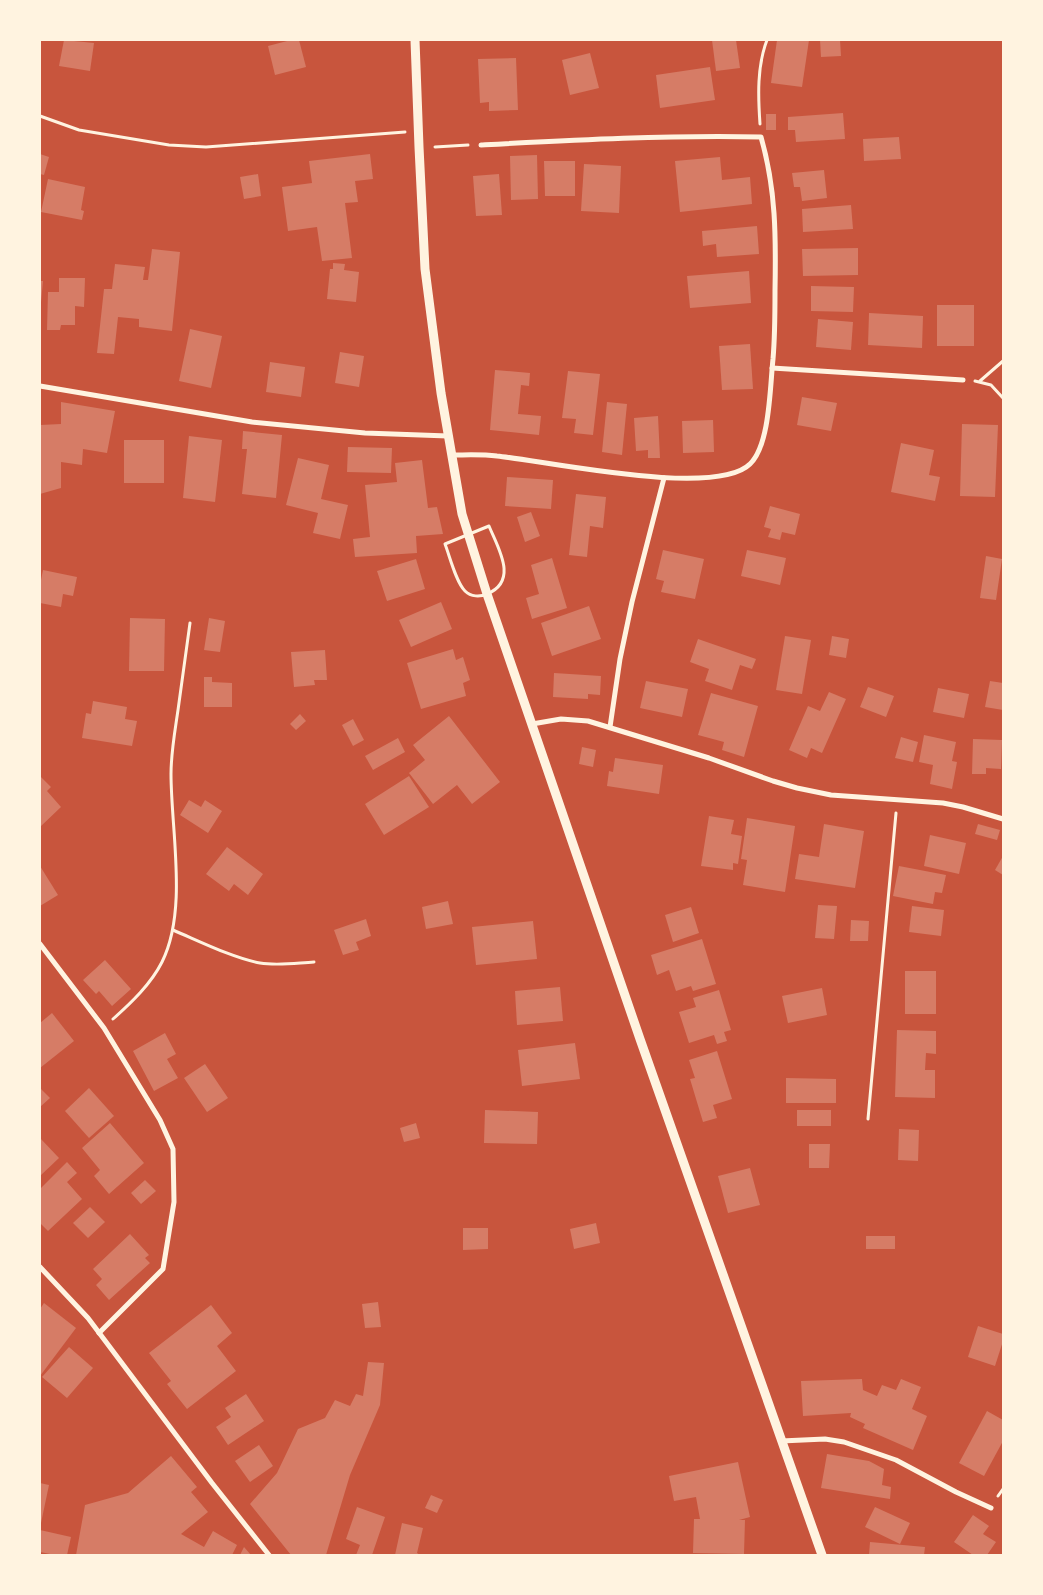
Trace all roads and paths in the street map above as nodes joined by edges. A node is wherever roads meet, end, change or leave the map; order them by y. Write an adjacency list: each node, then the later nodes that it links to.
1 (415, 40): 4 (street)
2 (767, 40): 5 (path)
3 (40, 116): 4 (path)
4 (418, 131): 7 (street)
5 (760, 137): 6 (street); 9 (street)
6 (481, 145): 7 (path)
7 (418, 147): 14 (street)
8 (1003, 361): 11 (path)
9 (772, 368): 10 (street); 16 (street)
10 (963, 380): 11 (path)
11 (980, 381): 13 (path)
12 (40, 386): 14 (street)
13 (1003, 398)
14 (448, 436): 15 (street)
15 (451, 455): 16 (street); 22 (street)
16 (664, 478): 23 (street)
17 (490, 526): 19 (path)
18 (445, 544): 20 (path)
19 (504, 563)
20 (459, 581)
21 (190, 623): 26 (path)
22 (532, 724): 23 (street); 33 (street)
23 (610, 727): 24 (street)
24 (898, 800): 25 (street); 30 (path)
25 (1003, 820)
26 (173, 930): 28 (path); 29 (path)
27 (40, 944): 29 (street)
28 (314, 962)
29 (104, 1028): 32 (street)
30 (868, 1119)
31 (40, 1267): 32 (street)
32 (98, 1333): 35 (street)
33 (781, 1441): 34 (street); 36 (street)
34 (991, 1508)
35 (268, 1555)
36 (822, 1555)

